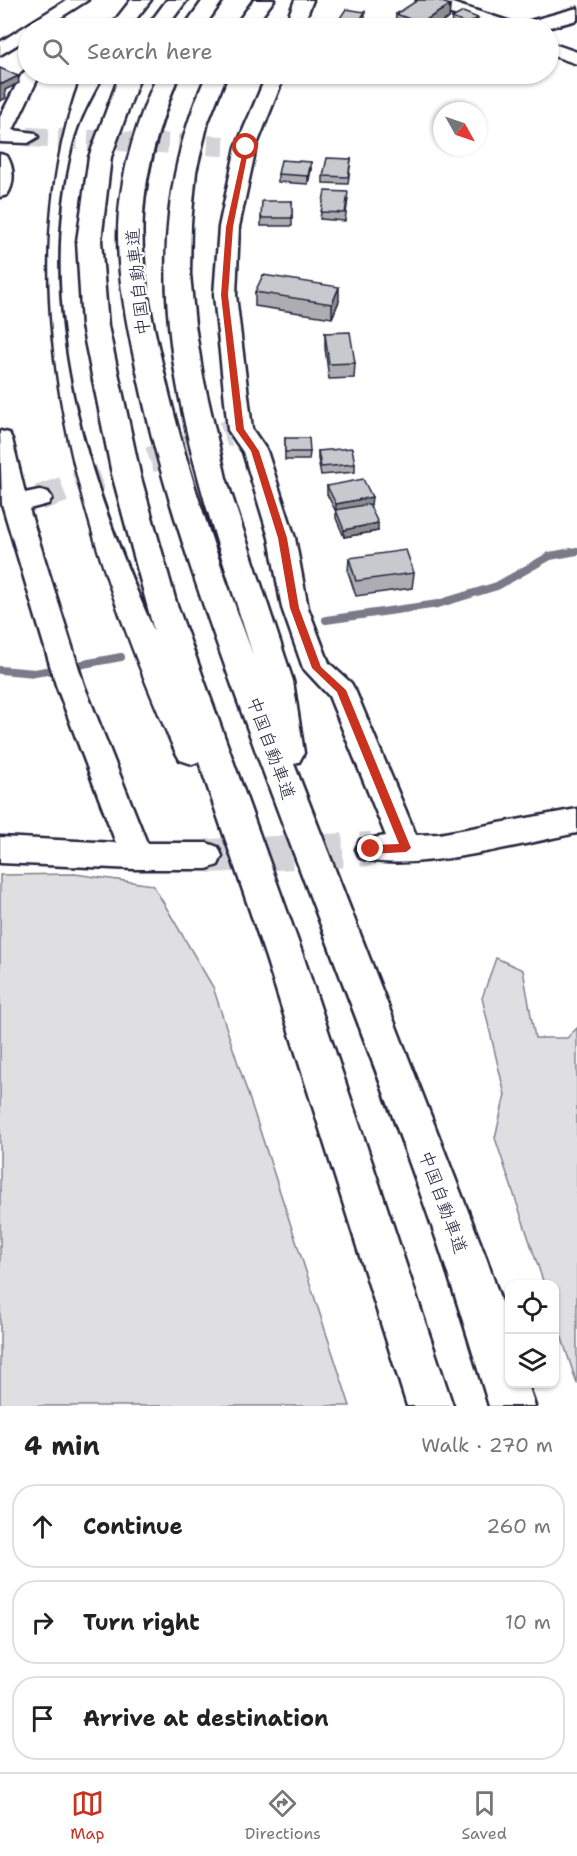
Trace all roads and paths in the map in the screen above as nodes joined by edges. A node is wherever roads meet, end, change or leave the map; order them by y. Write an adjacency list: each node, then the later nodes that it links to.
1 (79, 0): 9 (street)
2 (141, 0): 10 (main road)
3 (177, 0): 11 (main road)
4 (213, 0): 12 (main road)
5 (264, 0): 13 (main road)
6 (304, 0): 14 (street)
7 (436, 1): 15 (street)
8 (577, 14): 16 (main road)
9 (61, 18)
10 (127, 18)
11 (164, 18)
12 (200, 18)
13 (250, 18)
14 (297, 18)
15 (484, 18)
16 (559, 19)
17 (18, 37): 18 (street)
18 (0, 50)
19 (559, 51): 20 (street)
20 (577, 59)
21 (26, 84): 27 (street)
22 (88, 84): 39 (main road)
23 (127, 84): 39 (main road)
24 (164, 84): 32 (main road, 中国自動車道)
25 (213, 84): 32 (main road)
26 (270, 84): 34 (street)
27 (0, 136): 28 (street)
28 (28, 136)
29 (0, 160): 30 (street)
30 (0, 190)
31 (0, 439): 37 (street)
32 (294, 812): 41 (main road, 中国自動車道)
33 (577, 821): 34 (street)
34 (406, 848): 35 (street)
35 (371, 849)
36 (0, 850): 37 (street)
37 (135, 856): 38 (street)
38 (207, 856)
39 (285, 958): 40 (main road)
40 (430, 1406)
41 (512, 1406)

